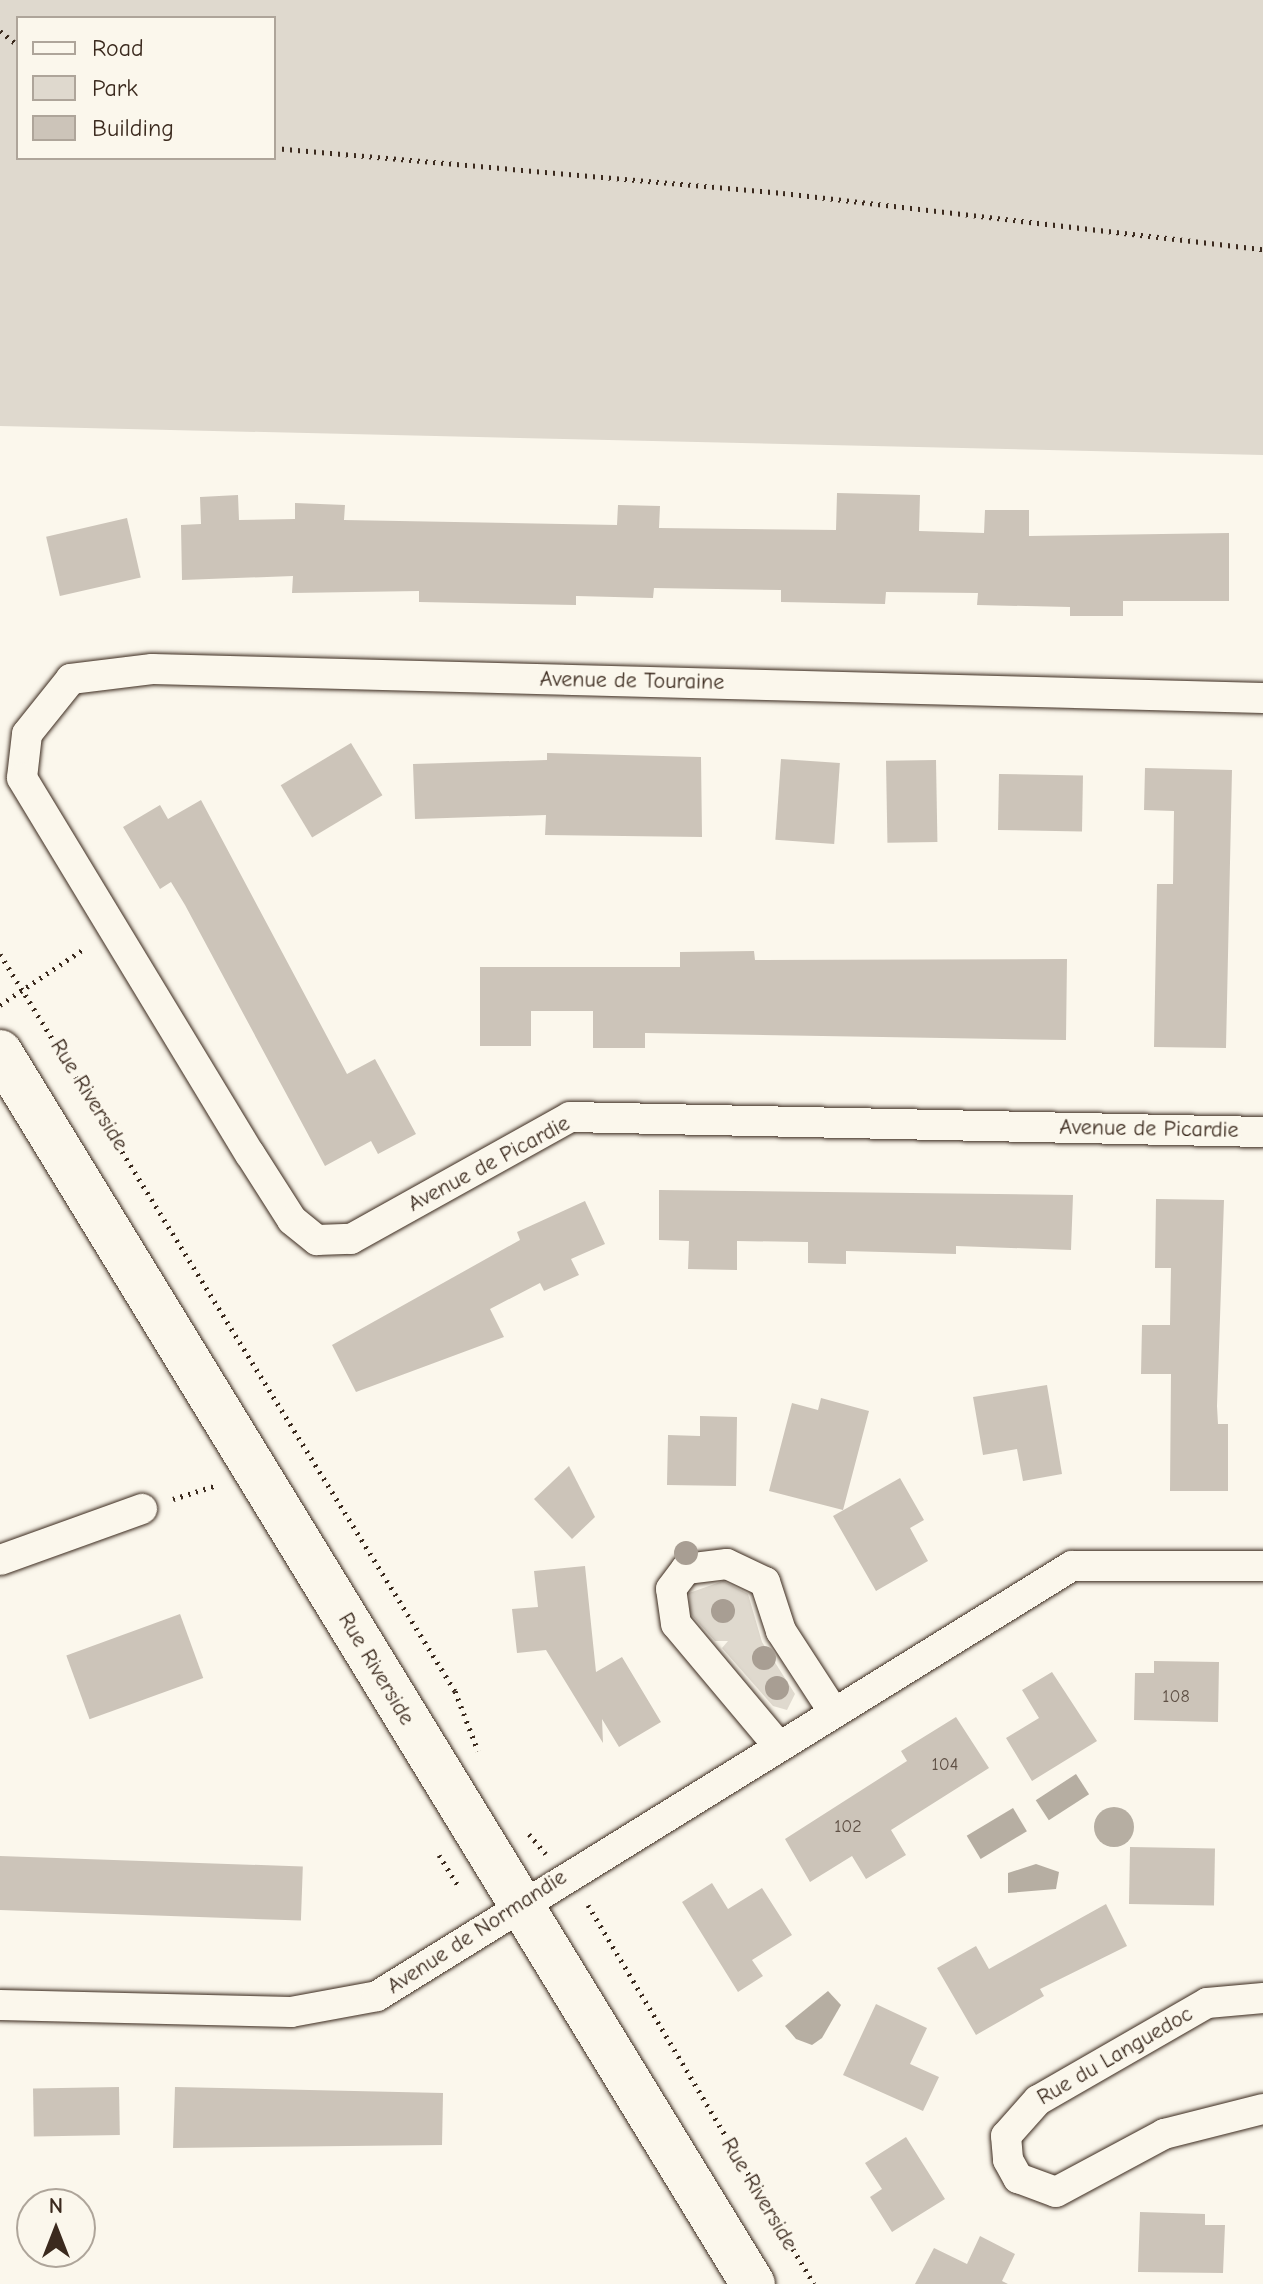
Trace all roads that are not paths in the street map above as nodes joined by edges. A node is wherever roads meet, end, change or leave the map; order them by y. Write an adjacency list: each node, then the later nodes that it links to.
1 (1263, 698): 2 (street, Avenue de Touraine)
2 (27, 734): 4 (street, Avenue de Picardie)
3 (0, 1052): 10 (street, Rue Riverside)
4 (1263, 1132)
5 (142, 1509): 6 (street)
6 (0, 1560)
7 (1263, 1566): 8 (street, Avenue de Normandie)
8 (833, 1711): 9 (street, Avenue de Normandie); 9 (street)
9 (776, 1743): 10 (street, Avenue de Normandie)
10 (518, 1908): 12 (street, Avenue de Normandie); 14 (street, Rue Riverside)
11 (1263, 1998): 13 (street, Rue du Languedoc)
12 (0, 2005)
13 (1263, 2109)
14 (753, 2284)

